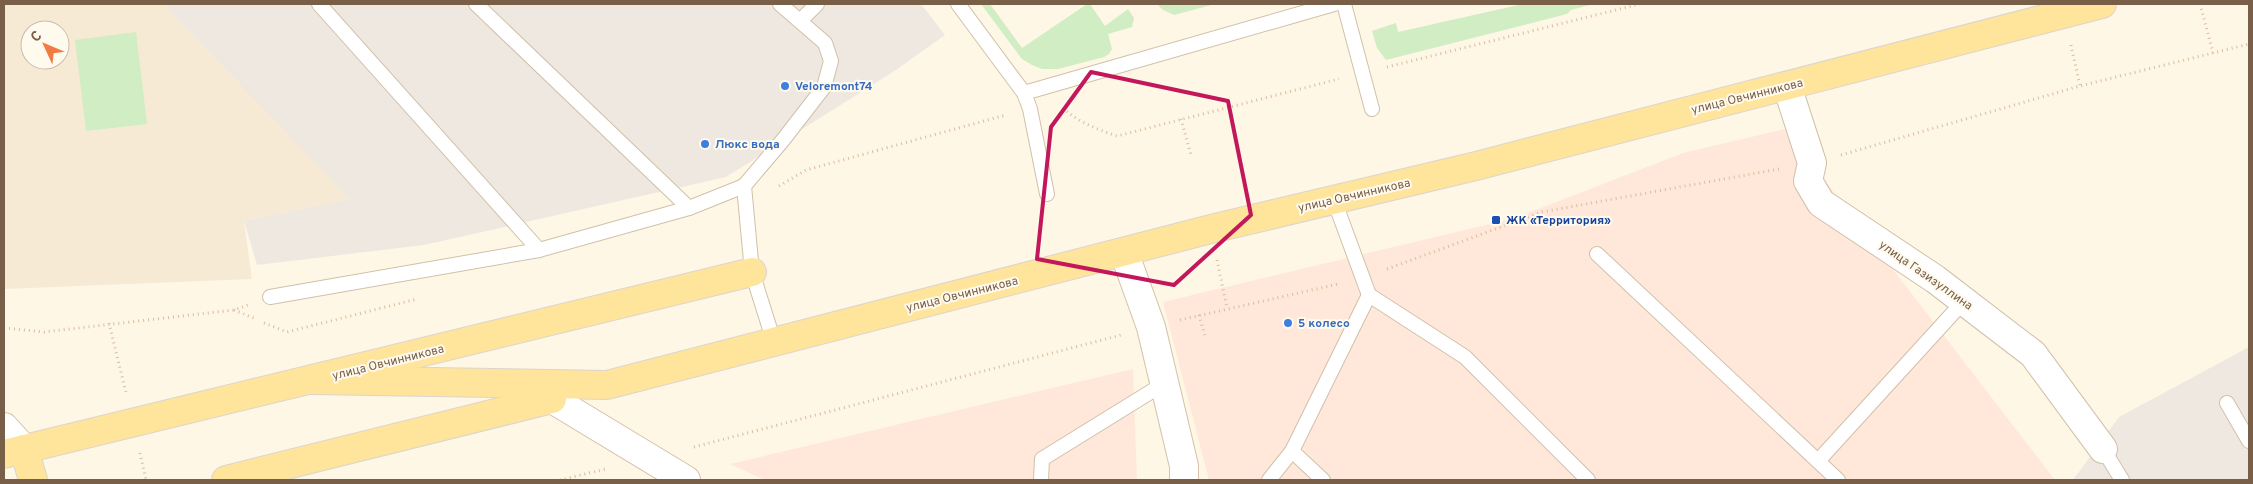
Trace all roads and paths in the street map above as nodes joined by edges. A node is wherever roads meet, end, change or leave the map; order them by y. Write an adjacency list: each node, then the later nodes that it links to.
1 (319, 4): 30 (lane)
2 (476, 4): 28 (lane)
3 (780, 4): 12 (lane)
4 (816, 4): 12 (lane)
5 (958, 4): 18 (lane)
6 (1334, 4): 18 (lane)
7 (1344, 4): 15 (lane)
8 (1640, 4): 15 (path)
9 (2101, 4): 11 (main road, улица Овчинникова)
10 (2200, 4): 14 (path)
11 (2064, 14): 16 (main road, улица Овчинникова); 17 (path)
12 (800, 21): 24 (lane)
13 (2249, 44): 14 (path)
14 (2213, 53): 17 (path)
15 (1363, 73): 20 (lane); 21 (path)
16 (1787, 86): 23 (street, улица Газизуллина); 26 (main road, улица Овчинникова)
17 (2080, 86): 23 (path)
18 (1024, 93): 19 (lane)
19 (1030, 109): 21 (path); 25 (lane); 27 (path)
20 (1372, 109)
21 (1181, 119): 22 (path)
22 (1191, 155)
23 (1812, 163): 34 (path); 38 (street, улица Газизуллина)
24 (744, 186): 27 (lane); 28 (lane)
25 (1047, 194)
26 (1334, 200): 29 (main road, улица Овчинникова); 34 (lane)
27 (746, 205): 33 (lane)
28 (688, 208): 30 (lane)
29 (1211, 228): 31 (main road, улица Овчинникова); 39 (path)
30 (539, 250): 36 (lane)
31 (1124, 252): 42 (street); 45 (main road, улица Овчинникова)
32 (1596, 254): 56 (lane)
33 (752, 272): 45 (lane); 46 (main road, улица Овчинникова)
34 (1363, 278): 35 (lane); 39 (path)
35 (1370, 295): 53 (lane); 65 (lane)
36 (270, 297): 40 (path)
37 (419, 298): 40 (path)
38 (1964, 301): 52 (street, улица Газизуллина); 56 (lane)
39 (1227, 308): 41 (path)
40 (234, 310): 43 (path)
41 (1199, 315): 42 (path); 44 (path)
42 (1151, 327): 47 (street); 55 (path)
43 (4, 328)
44 (1205, 336)
45 (774, 342): 46 (main road, улица Овчинникова)
46 (311, 380): 54 (main road, улица Овчинникова)
47 (1165, 383): 61 (lane); 62 (street)
48 (552, 399): 55 (street); 58 (main road)
49 (2227, 403): 51 (lane)
50 (4, 427): 54 (street)
51 (2249, 441)
52 (2103, 449): 67 (lane)
53 (1292, 451): 63 (lane); 64 (lane)
54 (14, 452): 57 (main road)
55 (649, 459): 59 (path); 60 (street)
56 (1818, 462): 66 (lane)
57 (33, 480)
58 (226, 480)
59 (560, 480)
60 (686, 480)
61 (1041, 480)
62 (1184, 480)
63 (1269, 480)
64 (1323, 480)
65 (1588, 480)
66 (1838, 480)
67 (2122, 480)

